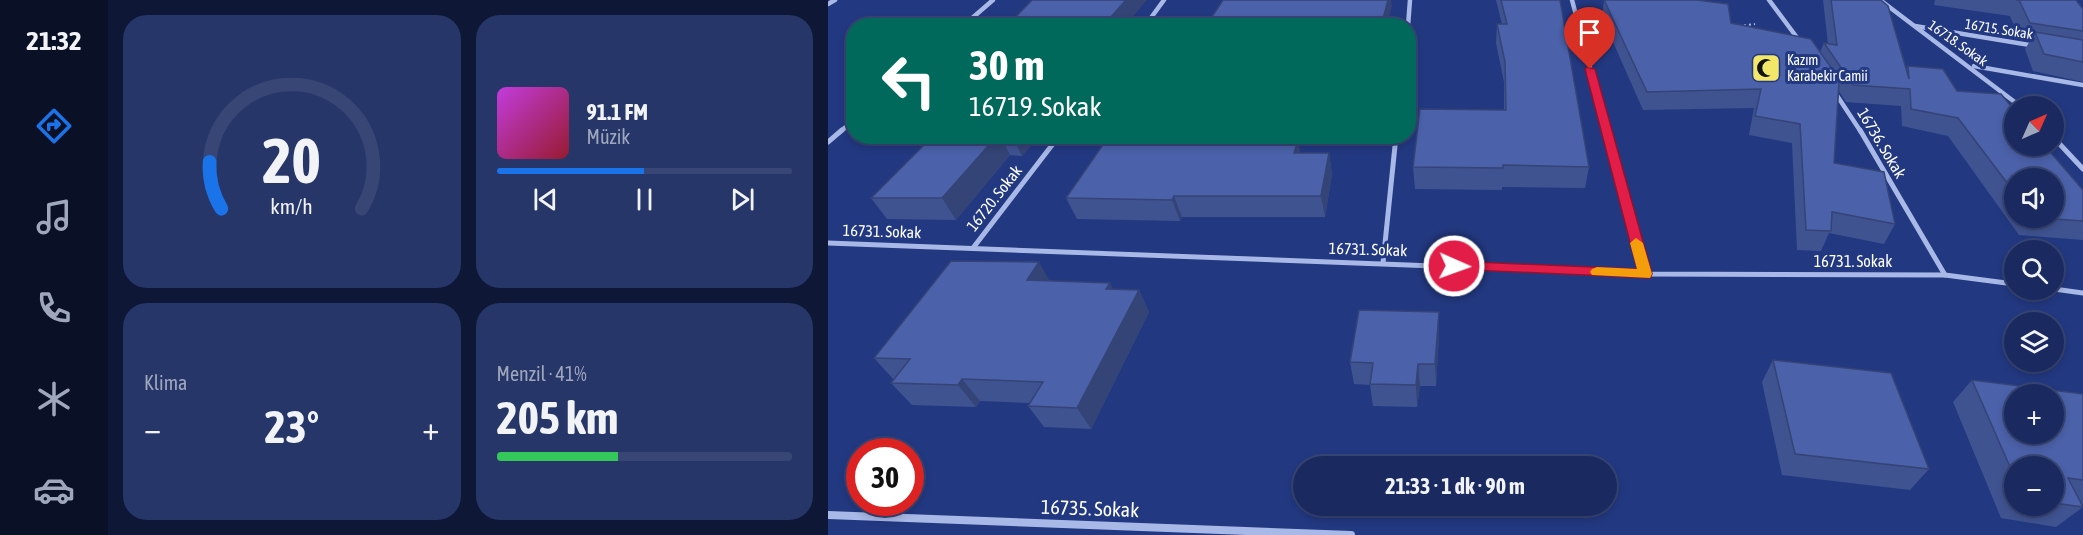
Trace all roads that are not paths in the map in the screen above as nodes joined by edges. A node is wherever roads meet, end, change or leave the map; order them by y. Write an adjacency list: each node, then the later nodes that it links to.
1 (835, 0): 8 (street)
2 (993, 0): 9 (street)
3 (1164, 0): 10 (street)
4 (1410, 0): 11 (street)
5 (1572, 0): 28 (street)
6 (1769, 0): 13 (street)
7 (1880, 0): 12 (street, 16718. Sokak)
8 (828, 4)
9 (972, 18)
10 (1151, 18)
11 (1409, 18)
12 (1912, 26): 14 (street, 16715. Sokak); 15 (street, 16718. Sokak)
13 (1802, 45)
14 (2038, 46)
15 (1973, 66): 17 (street); 18 (street, 16718. Sokak)
16 (1827, 81): 29 (street, 16736. Sokak)
17 (2083, 85)
18 (2008, 96)
19 (846, 127): 20 (street)
20 (828, 142)
21 (1053, 144): 26 (street, 16720. Sokak)
22 (1395, 144): 27 (street)
23 (2064, 149): 24 (street)
24 (2083, 169)
25 (828, 243): 26 (street, 16731. Sokak)
26 (973, 248): 27 (street, 16731. Sokak)
27 (1383, 263): 28 (street, 16731. Sokak)
28 (1645, 274): 29 (street, 16731. Sokak)
29 (1945, 275): 30 (street, 16731. Sokak)
30 (2004, 283)
31 (2064, 290): 32 (street)
32 (2083, 293)
33 (828, 514): 34 (street, 16735. Sokak)
34 (1351, 535)

